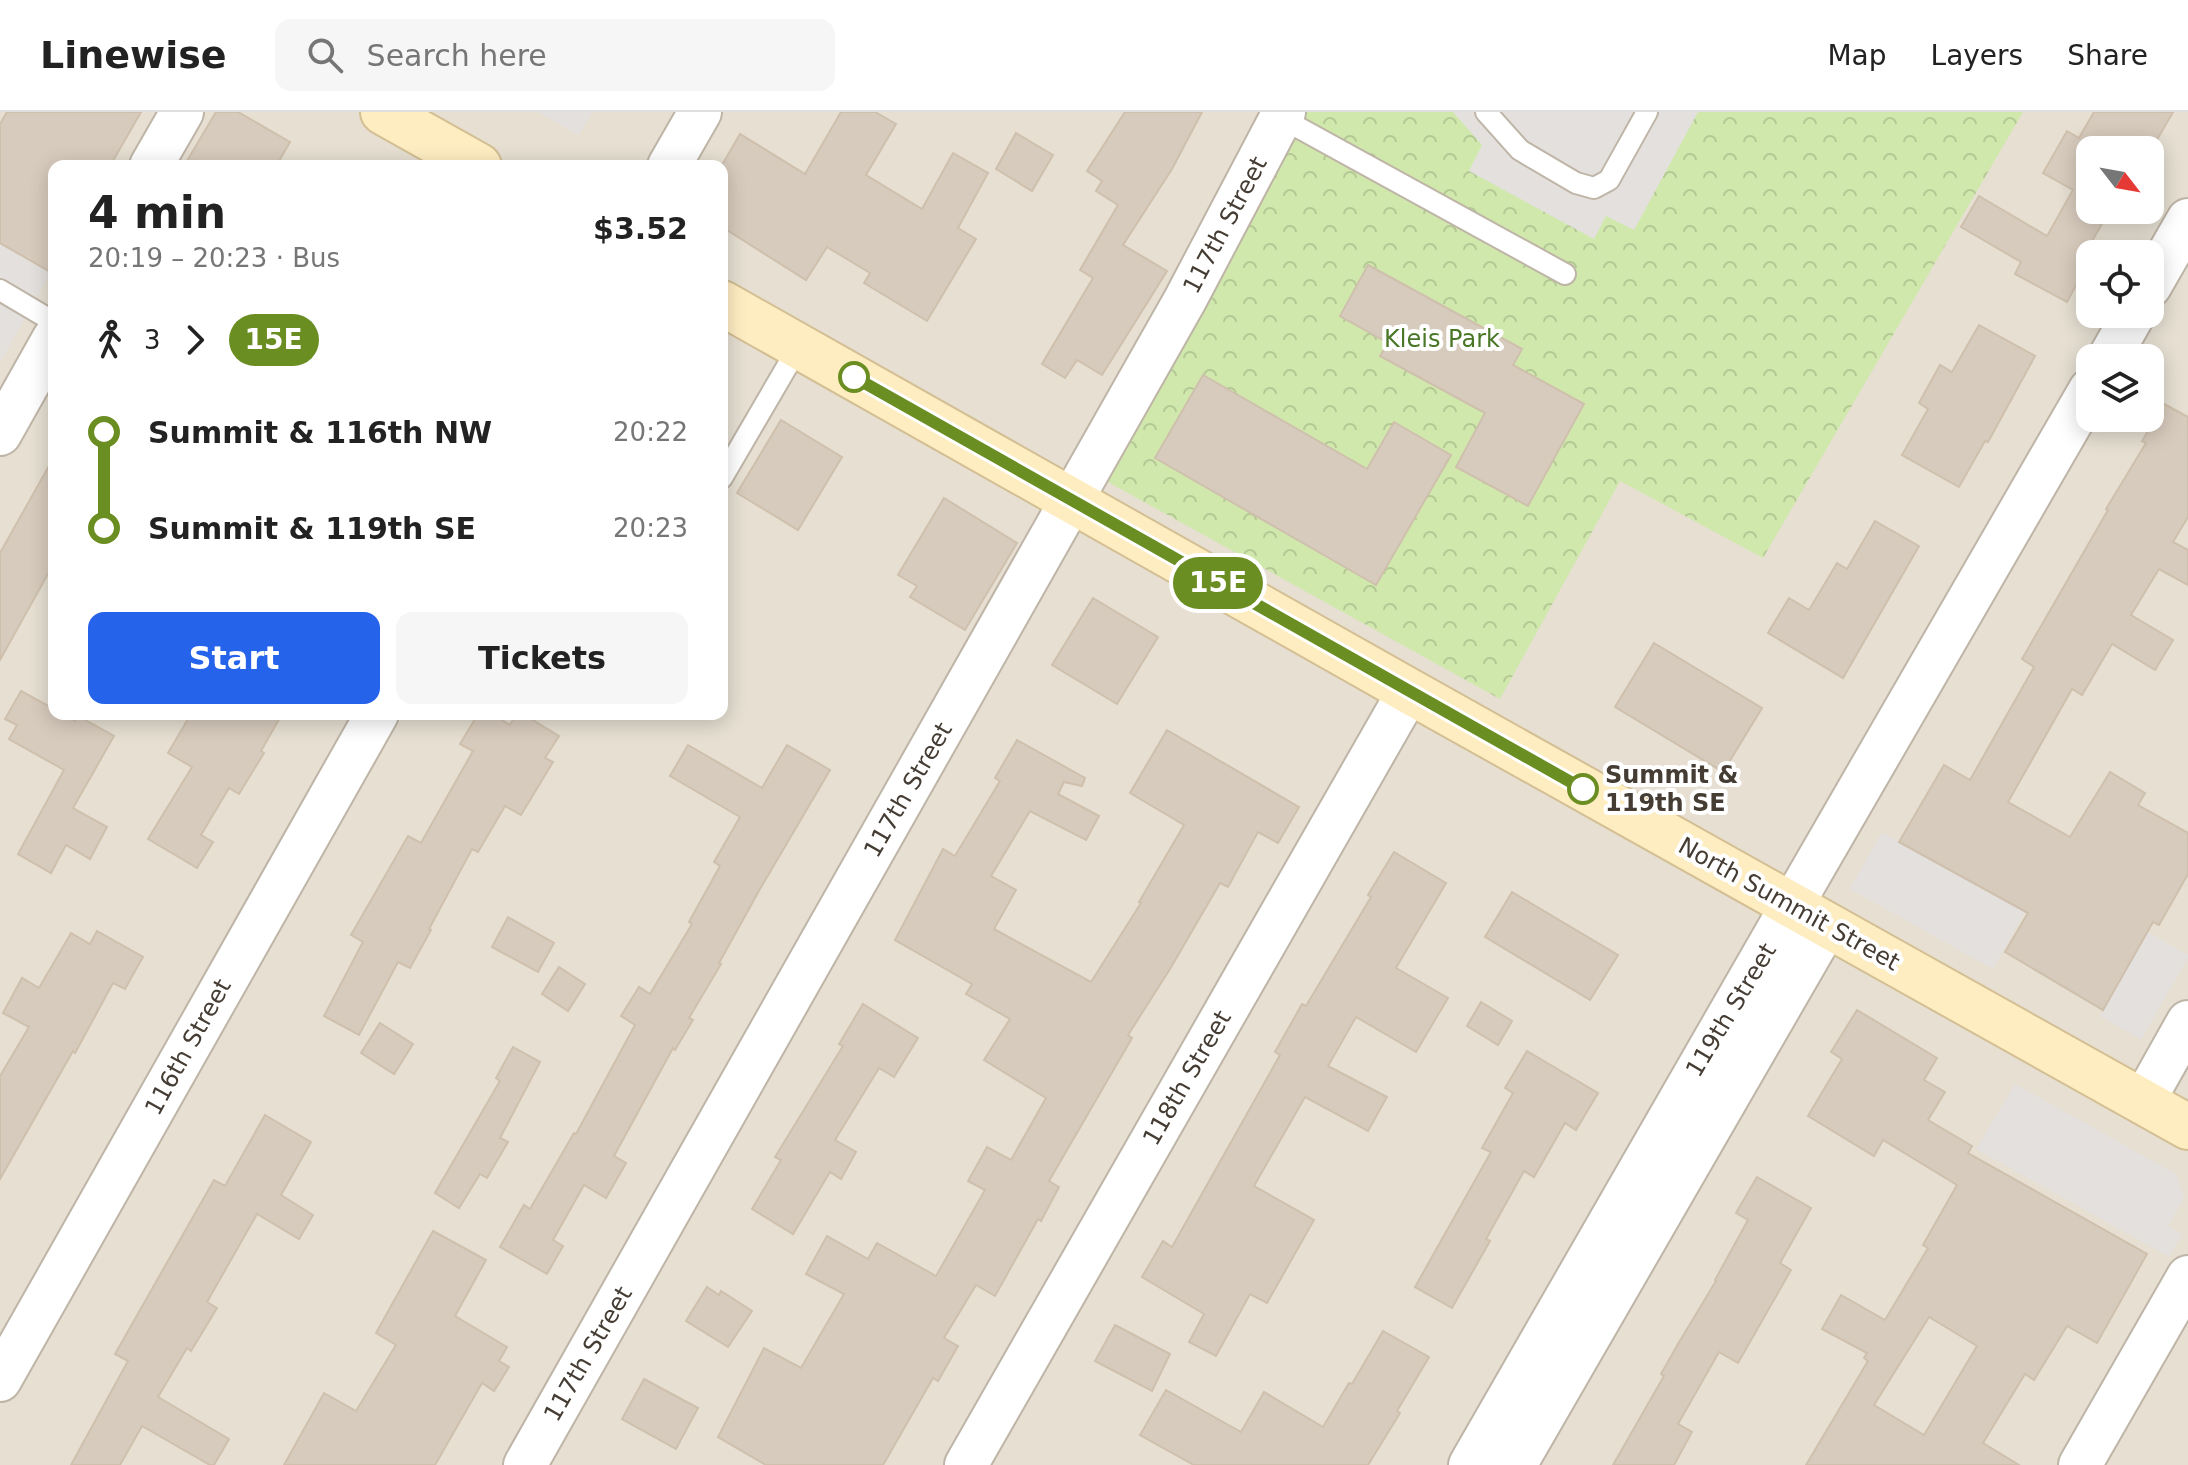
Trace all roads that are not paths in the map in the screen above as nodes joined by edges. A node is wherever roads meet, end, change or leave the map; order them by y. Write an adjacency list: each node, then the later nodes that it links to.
1 (182, 112): 8 (street)
2 (383, 112): 7 (main road)
3 (700, 112): 9 (street)
4 (1486, 112): 5 (lane)
5 (1647, 112)
6 (1283, 115): 12 (lane); 21 (street, 117th Street)
7 (451, 159)
8 (154, 160)
9 (672, 160)
10 (2188, 220): 11 (street)
11 (2164, 262)
12 (1565, 274)
13 (0, 290): 15 (lane)
14 (728, 306): 16 (main road, North Summit Street)
15 (48, 318)
16 (799, 346): 20 (lane); 21 (main road, North Summit Street)
17 (48, 349): 19 (street)
18 (2076, 416): 24 (street, 119th Street)
19 (0, 434)
20 (728, 468)
21 (1072, 501): 22 (main road, North Summit Street); 30 (street, 117th Street)
22 (1409, 691): 24 (main road, North Summit Street); 31 (street, 118th Street)
23 (374, 720): 29 (street, 116th Street)
24 (1810, 915): 26 (main road, North Summit Street); 32 (street, 119th Street); 33 (street, 119th Street)
25 (2188, 1022): 26 (street)
26 (2143, 1102): 27 (main road, North Summit Street)
27 (2188, 1127)
28 (2188, 1277): 34 (street)
29 (0, 1380)
30 (525, 1465)
31 (966, 1465)
32 (1470, 1465)
33 (1515, 1465)
34 (2080, 1465)

